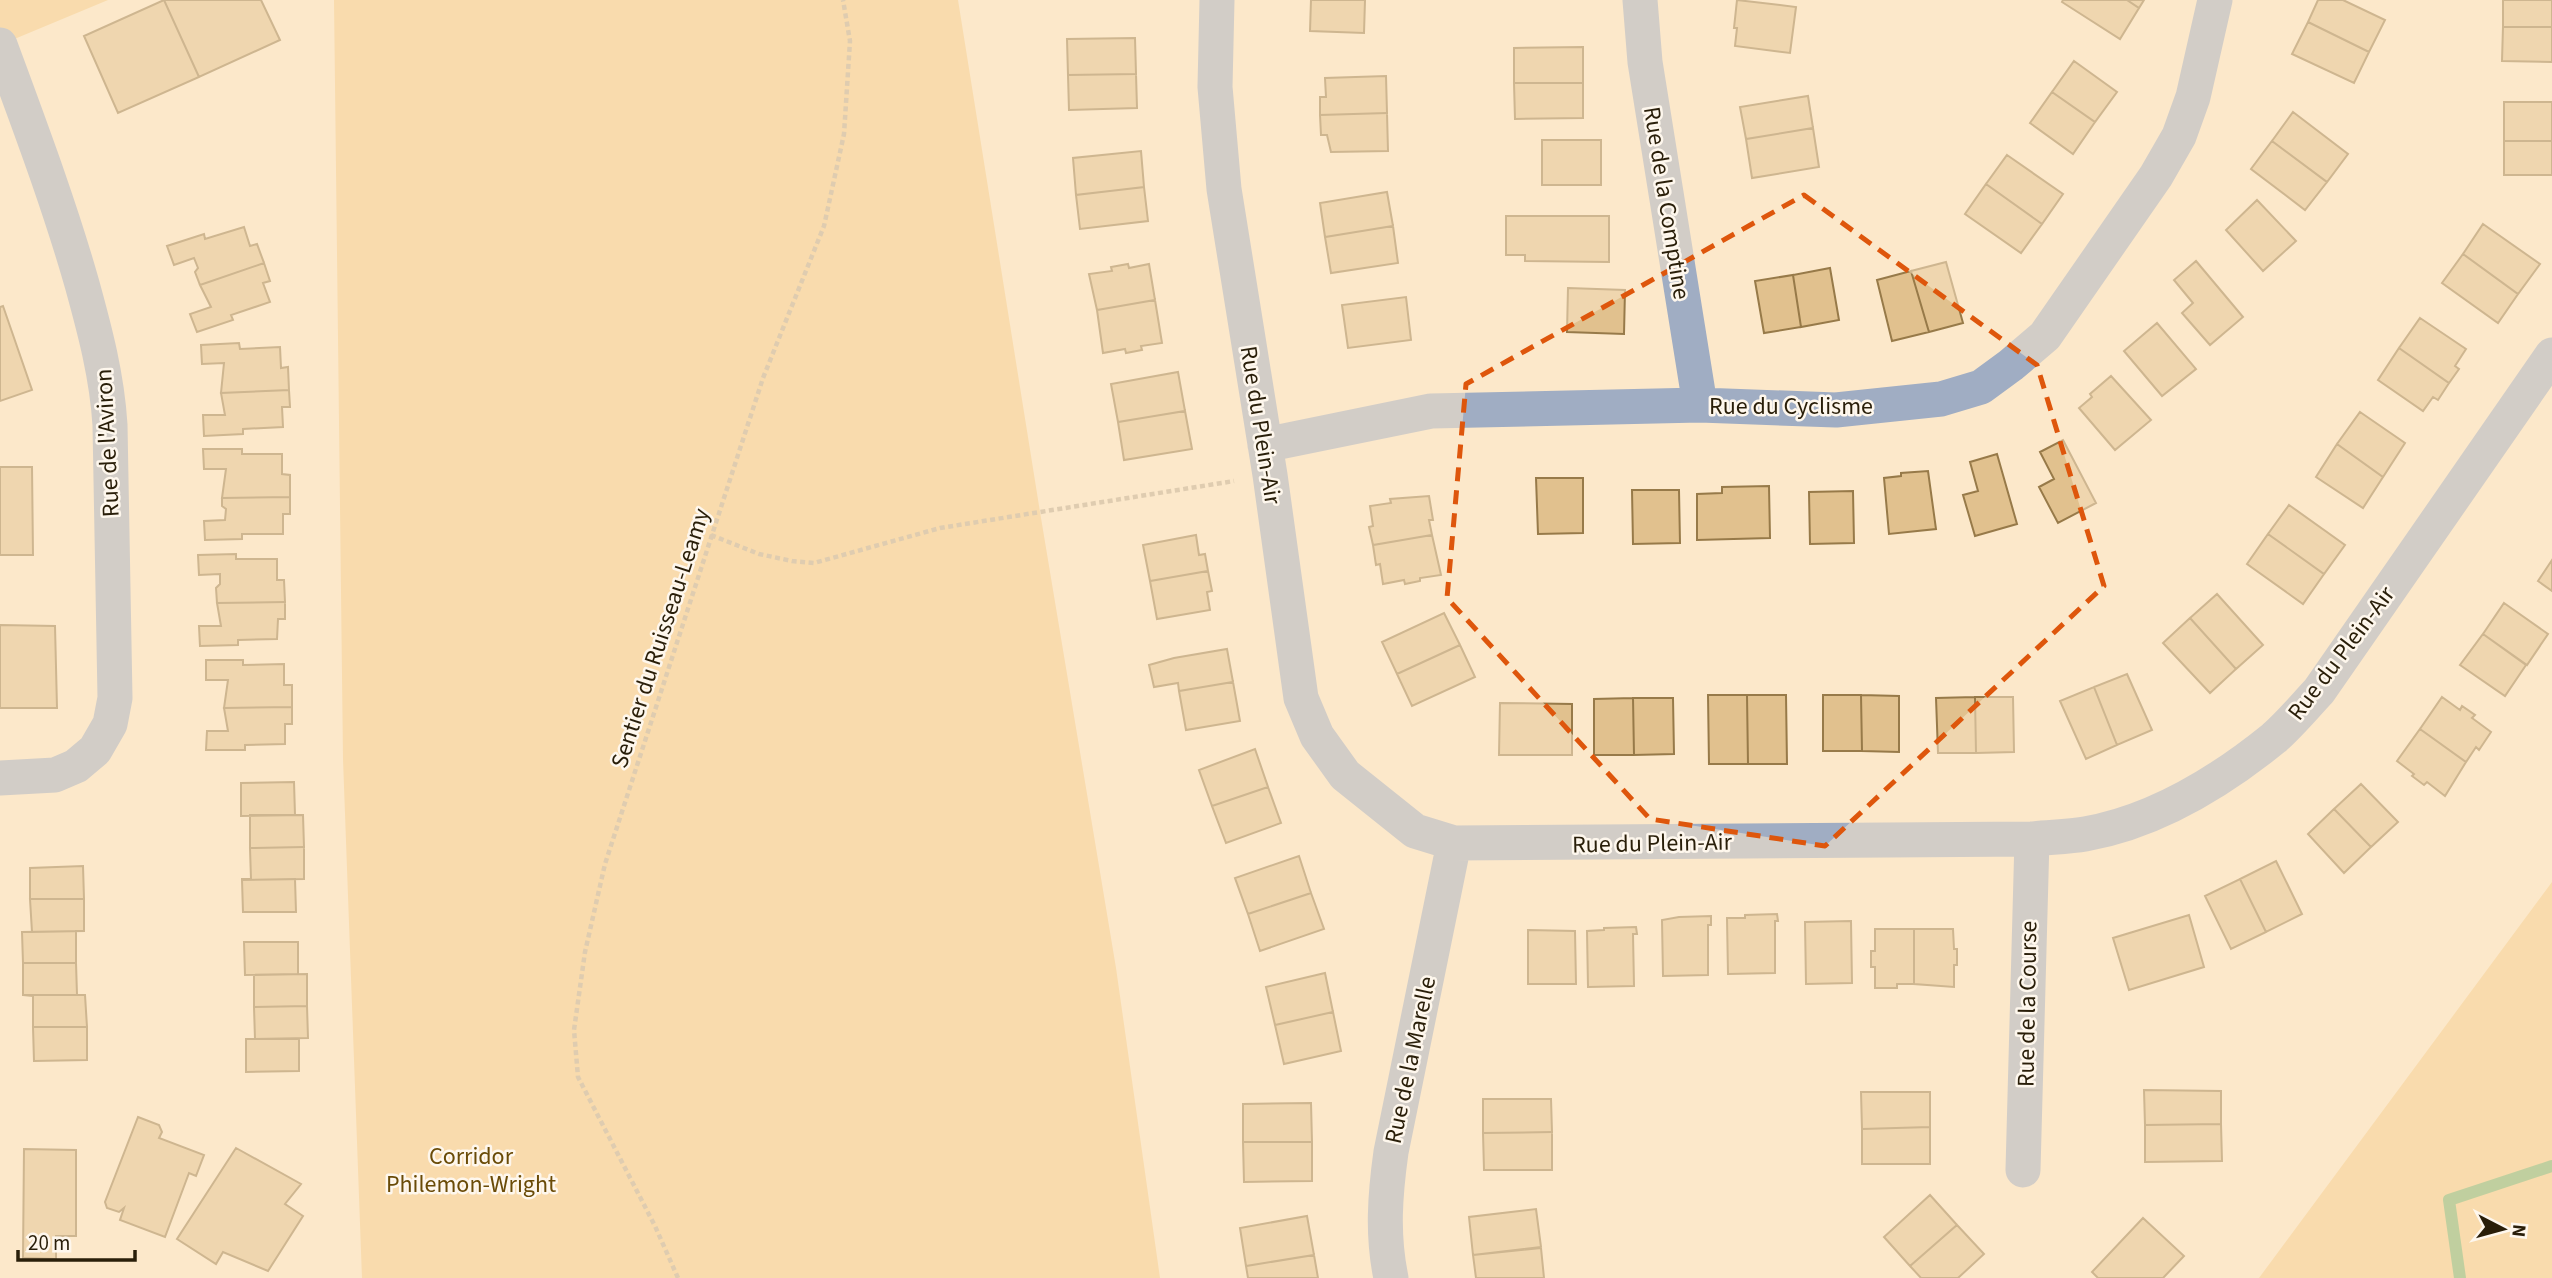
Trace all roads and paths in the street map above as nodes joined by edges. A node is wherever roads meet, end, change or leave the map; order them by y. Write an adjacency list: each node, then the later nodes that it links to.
1 (843, 0): 9 (path, Sentier du Ruisseau-Leamy)
2 (1217, 0): 8 (street, Rue du Plein-Air)
3 (1640, 0): 7 (street, Rue de la Comptine)
4 (2216, 0): 7 (street, Rue du Cyclisme)
5 (0, 45): 10 (street, Rue de l'Aviron)
6 (2552, 355): 11 (street, Rue du Plein-Air)
7 (1700, 405): 8 (street, Rue du Cyclisme)
8 (1267, 460): 9 (path); 12 (street, Rue du Plein-Air)
9 (711, 535): 14 (path, Sentier du Ruisseau-Leamy)
10 (0, 778)
11 (2032, 839): 12 (street, Rue du Plein-Air); 13 (street, Rue de la Course)
12 (1454, 843): 15 (street, Rue de la Marelle)
13 (2023, 1170)
14 (678, 1278)
15 (1391, 1278)

